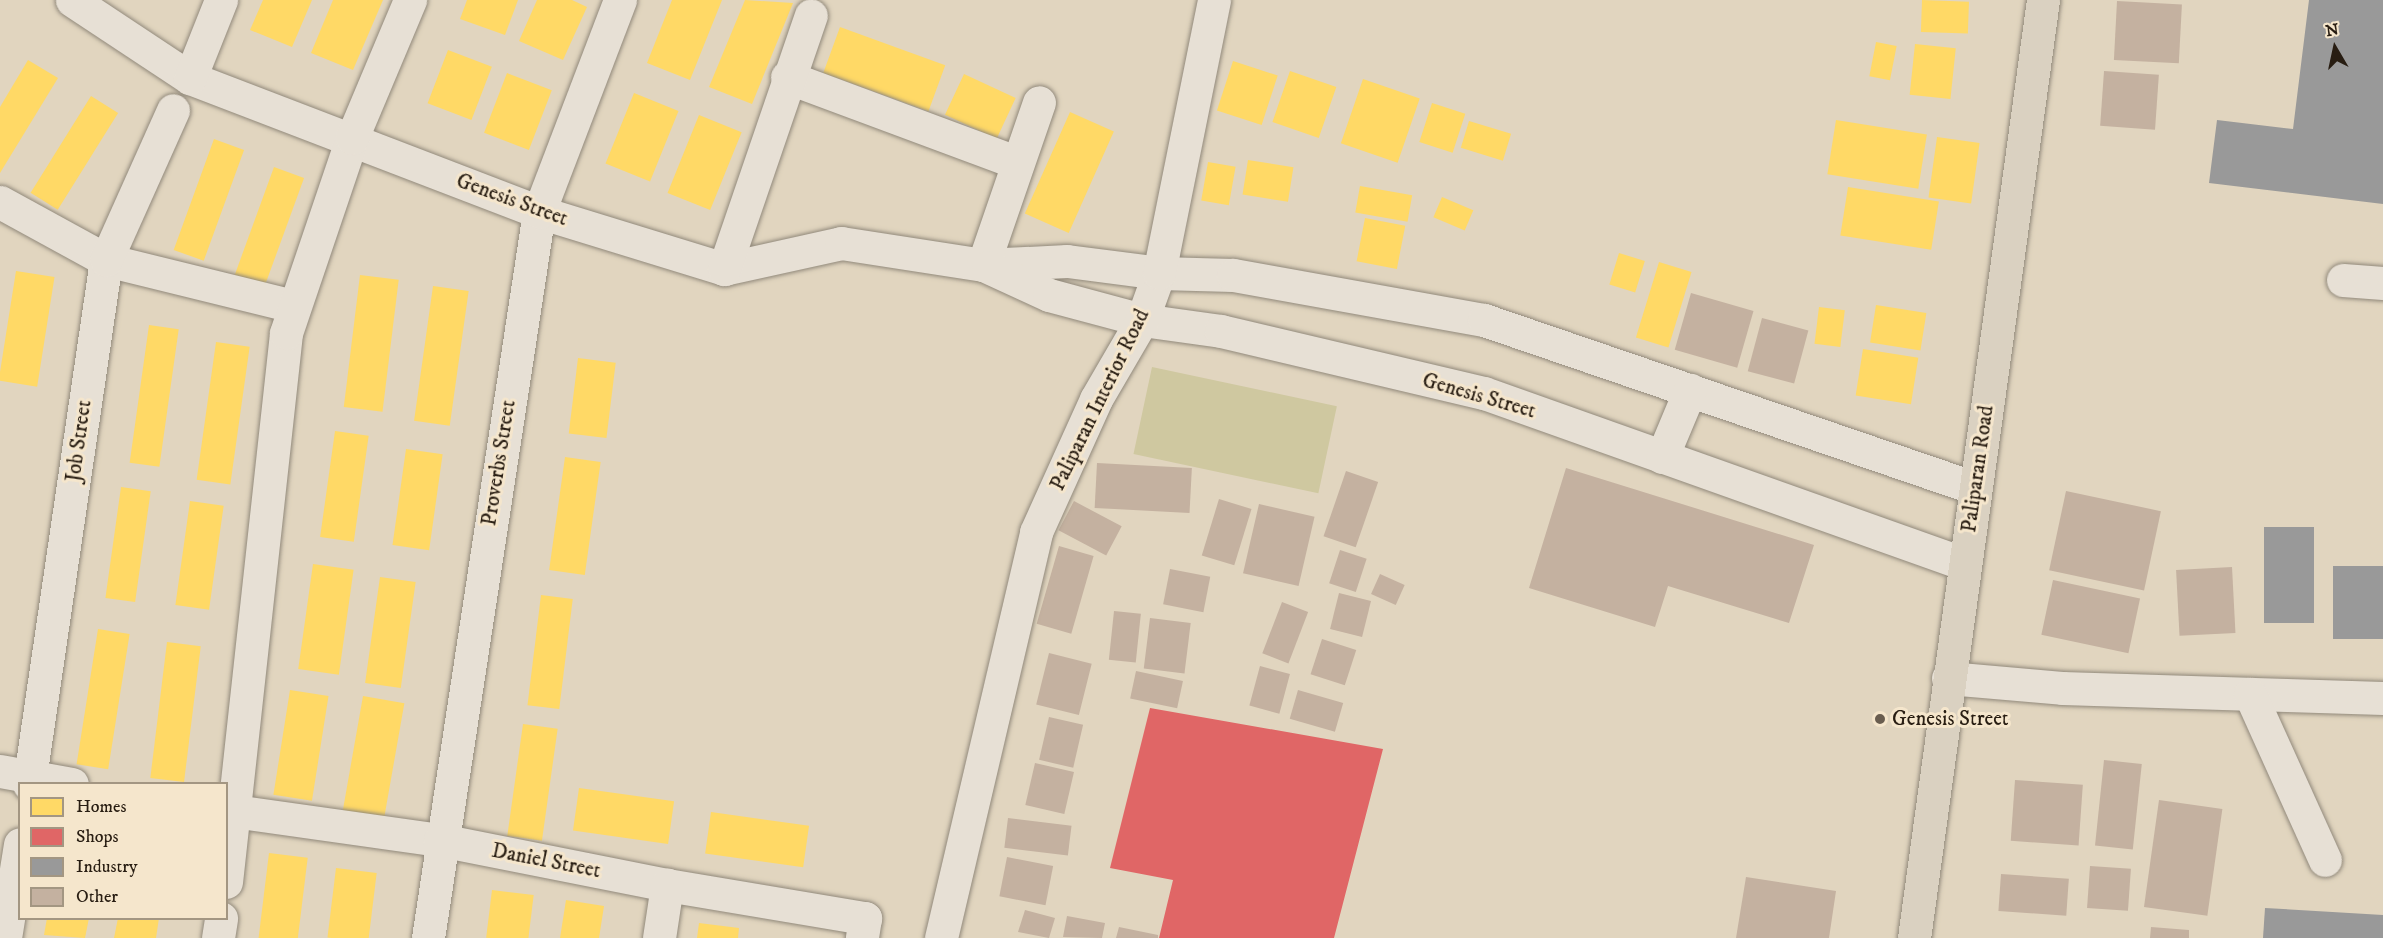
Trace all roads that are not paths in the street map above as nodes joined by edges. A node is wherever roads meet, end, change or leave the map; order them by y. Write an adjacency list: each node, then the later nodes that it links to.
1 (72, 0): 9 (street, Genesis Street)
2 (221, 0): 9 (street)
3 (410, 0): 12 (street)
4 (620, 0): 15 (street, Proverbs Street)
5 (1214, 0): 19 (street, Paliparan Interior Road)
6 (2043, 0): 26 (main road, Paliparan Road)
7 (811, 15): 8 (street)
8 (787, 76): 13 (street); 18 (street)
9 (190, 78): 12 (street, Genesis Street)
10 (1039, 102): 13 (street)
11 (173, 110): 16 (street, Job Street)
12 (352, 138): 15 (street, Genesis Street); 22 (street)
13 (1018, 163): 17 (street)
14 (0, 202): 16 (street)
15 (539, 212): 18 (street, Genesis Street); 34 (street, Proverbs Street)
16 (106, 260): 22 (street); 31 (street, Job Street)
17 (983, 265): 18 (street, Genesis Street); 19 (street, Genesis Street); 23 (street, Genesis Street)
18 (724, 269)
19 (1159, 273): 23 (street, Paliparan Interior Road); 24 (street, Genesis Street)
20 (2343, 280): 21 (street)
21 (2383, 283)
22 (293, 306): 33 (street)
23 (1142, 320): 25 (street, Genesis Street); 45 (street, Paliparan Interior Road)
24 (1690, 390): 25 (street); 26 (street, Genesis Street)
25 (1662, 457): 27 (street, Genesis Street)
26 (1975, 488): 27 (main road, Paliparan Road)
27 (1965, 564): 28 (main road, Paliparan Road)
28 (1948, 678): 29 (street); 46 (main road, Paliparan Road)
29 (2250, 694): 30 (street); 37 (street)
30 (2383, 698)
31 (20, 777): 32 (street)
32 (63, 782)
33 (232, 811): 34 (street, Daniel Street); 36 (street)
34 (440, 840): 38 (street, Daniel Street); 43 (street, Proverbs Street)
35 (18, 857): 41 (street)
36 (228, 858)
37 (2325, 860)
38 (668, 885): 40 (street, Daniel Street); 44 (street)
39 (221, 920): 42 (street)
40 (864, 928)
41 (5, 938)
42 (218, 938)
43 (428, 938)
44 (659, 938)
45 (941, 938)
46 (1914, 938)

